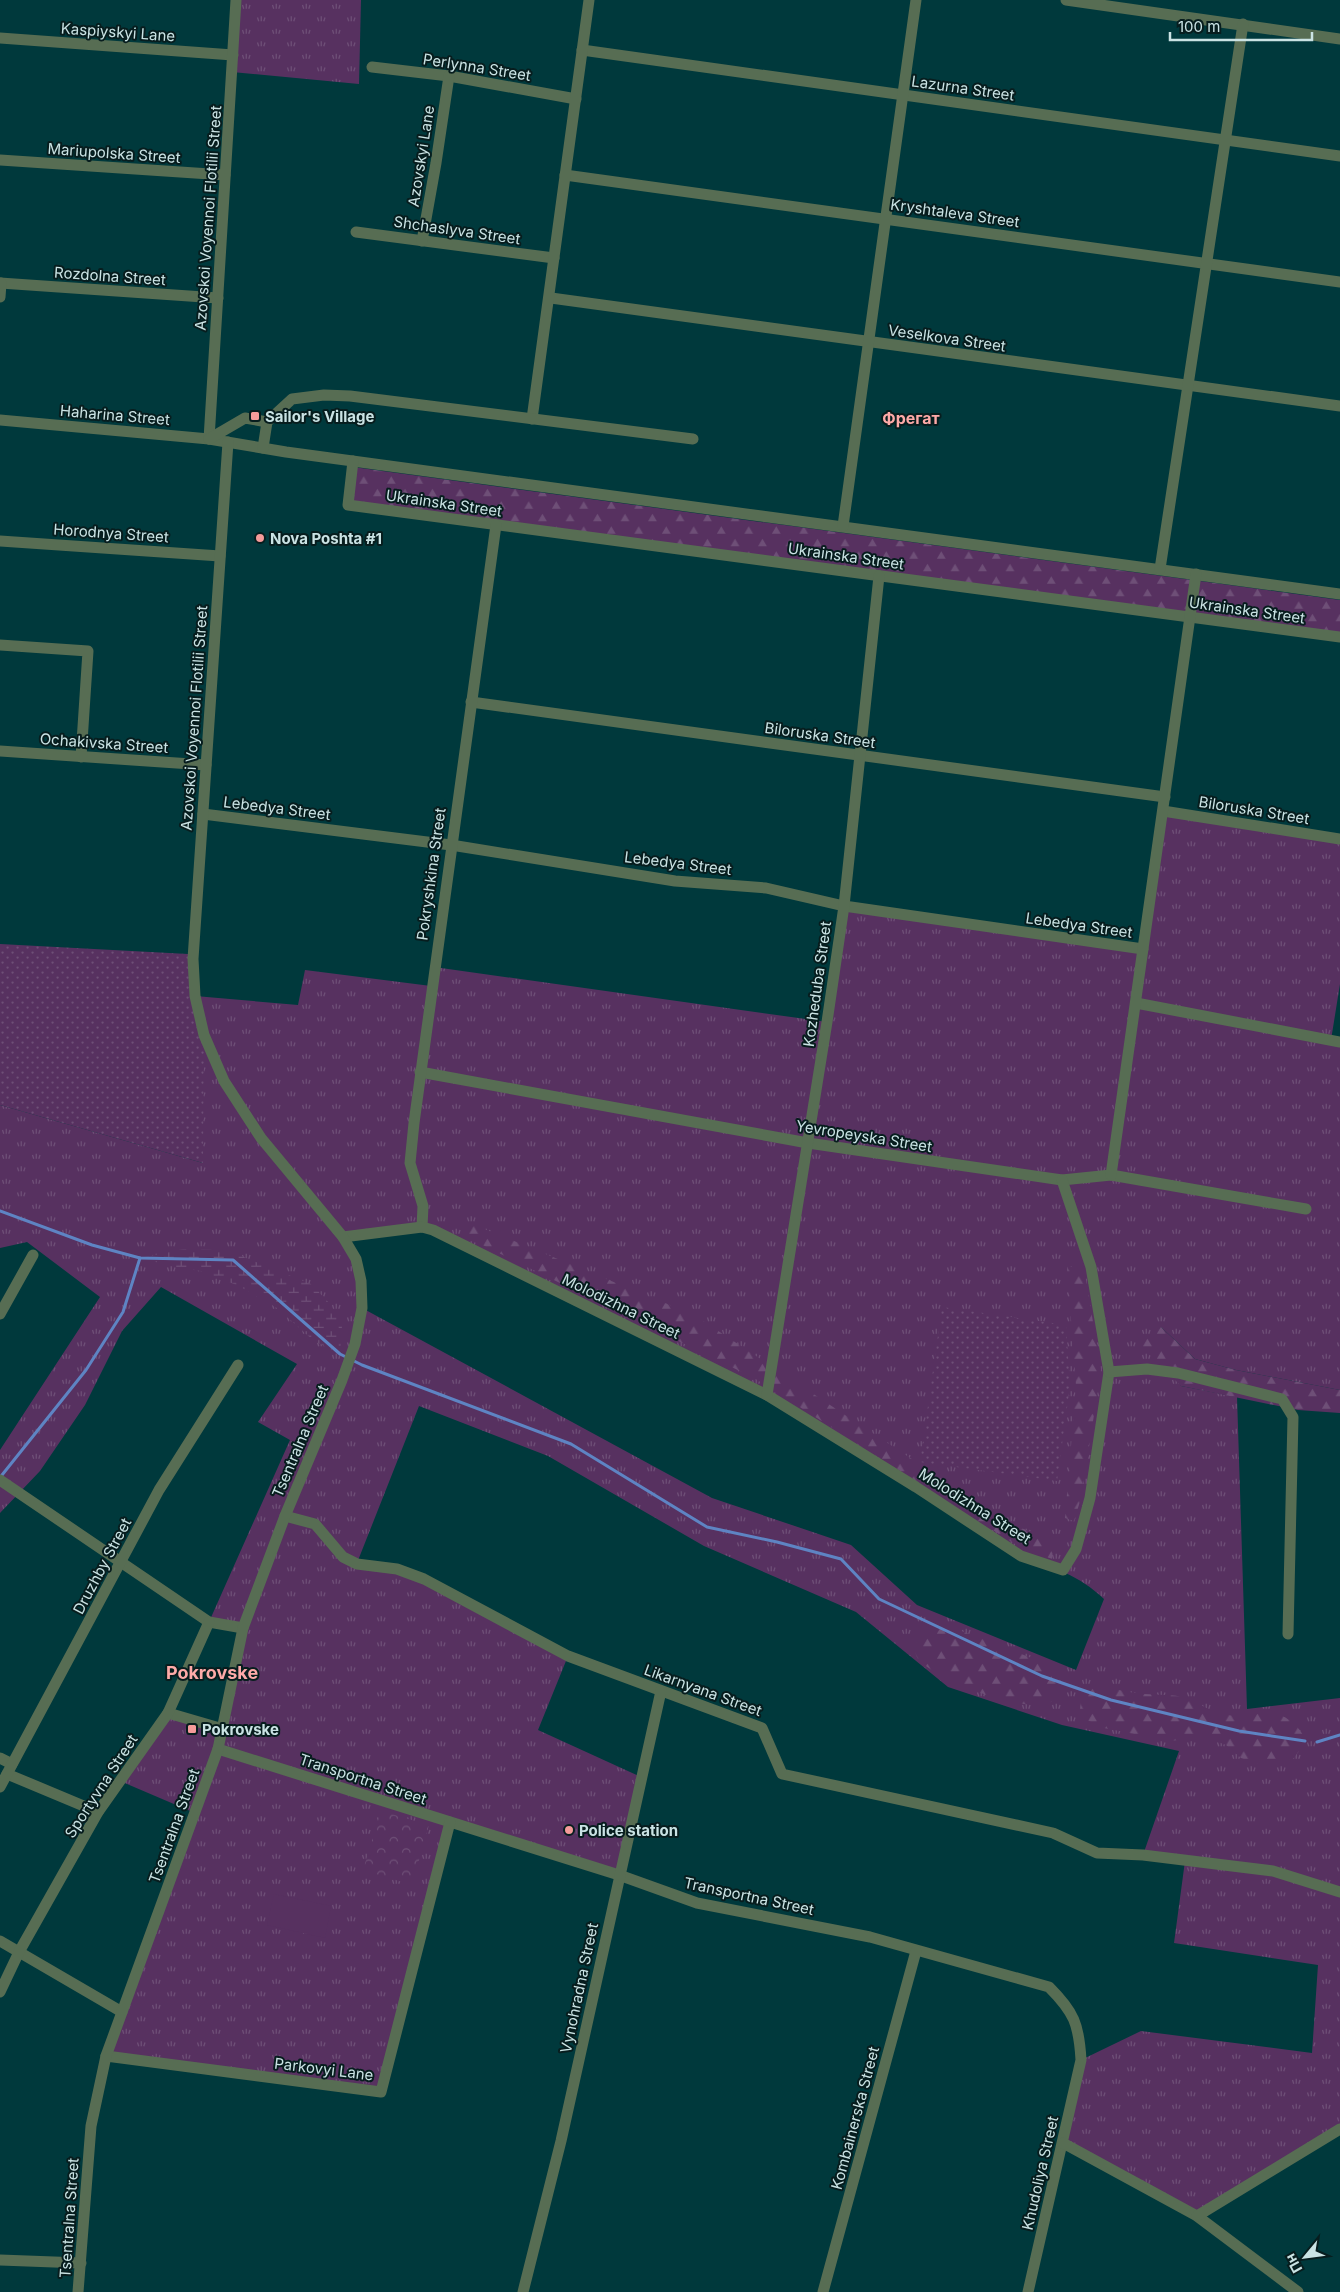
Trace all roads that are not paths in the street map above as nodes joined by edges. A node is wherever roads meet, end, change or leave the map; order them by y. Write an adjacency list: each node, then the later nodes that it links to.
1 (236, 0): 9 (street, Azovskoi Voyennoi Flotilii Street)
2 (589, 0): 8 (street)
3 (916, 0): 12 (street)
4 (1066, 0): 5 (street)
5 (1243, 24): 7 (street); 14 (street)
6 (0, 38): 9 (street, Kaspiyskyi Lane)
7 (1340, 39)
8 (582, 50): 12 (street, Lazurna Street); 13 (street)
9 (233, 55): 17 (street, Azovskoi Voyennoi Flotilii Street)
10 (372, 67): 11 (street, Perlynna Street)
11 (449, 76): 13 (street, Perlynna Street); 21 (street, Azovskyi Lane)
12 (903, 95): 14 (street, Lazurna Street); 19 (street)
13 (576, 99): 18 (street)
14 (1226, 140): 15 (street, Lazurna Street); 23 (street)
15 (1340, 156)
16 (0, 160): 17 (street, Mariupolska Street)
17 (225, 175): 27 (street, Azovskoi Voyennoi Flotilii Street)
18 (565, 175): 19 (street, Kryshtaleva Street); 22 (street)
19 (886, 219): 23 (street, Kryshtaleva Street); 29 (street)
20 (356, 232): 21 (street, Shchaslyva Street)
21 (422, 241): 22 (street, Shchaslyva Street)
22 (554, 258): 32 (street)
23 (1207, 263): 24 (street, Kryshtaleva Street); 30 (street)
24 (1340, 282)
25 (0, 283): 26 (street); 27 (street, Rozdolna Street)
26 (0, 297)
27 (218, 298): 35 (street, Azovskoi Voyennoi Flotilii Street)
28 (551, 298): 29 (street, Veselkova Street)
29 (868, 342): 30 (street, Veselkova Street); 41 (street)
30 (1188, 386): 31 (street, Veselkova Street); 44 (street)
31 (1340, 406)
32 (532, 419): 34 (street); 36 (street)
33 (0, 420): 35 (street, Haharina Street)
34 (267, 422): 35 (street); 38 (street)
35 (209, 439): 37 (street, Haharina Street)
36 (693, 439)
37 (228, 442): 38 (street, Haharina Street); 43 (street, Azovskoi Voyennoi Flotilii Street)
38 (263, 448): 39 (street, Haharina Street)
39 (353, 461): 40 (street, Ukrainska Street); 41 (street, Haharina Street)
40 (496, 524): 46 (street, Ukrainska Street); 51 (street, Pokryshkina Street)
41 (843, 526): 44 (street, Haharina Street)
42 (0, 541): 43 (street, Horodnya Street)
43 (220, 556): 55 (street, Azovskoi Voyennoi Flotilii Street)
44 (1160, 568): 45 (street, Haharina Street)
45 (1196, 574): 47 (street, Haharina Street); 48 (street)
46 (879, 576): 48 (street, Ukrainska Street); 54 (street, Kozheduba Street)
47 (1340, 594)
48 (1190, 617): 49 (street, Ukrainska Street); 56 (street)
49 (1340, 637)
50 (0, 645): 53 (street)
51 (471, 702): 54 (street, Biloruska Street); 60 (street, Pokryshkina Street)
52 (0, 751): 53 (street, Ochakivska Street)
53 (81, 756): 55 (street, Ochakivska Street)
54 (860, 756): 56 (street, Biloruska Street); 61 (street, Kozheduba Street)
55 (206, 765): 58 (street, Azovskoi Voyennoi Flotilii Street)
56 (1164, 797): 57 (street)
57 (1162, 811): 59 (street, Biloruska Street); 62 (street)
58 (206, 814): 60 (street, Lebedya Street); 71 (street, Azovskoi Voyennoi Flotilii Street)
59 (1340, 839)
60 (451, 845): 61 (street, Lebedya Street); 65 (street, Pokryshkina Street)
61 (844, 906): 62 (street, Lebedya Street); 66 (street, Kozheduba Street)
62 (1143, 949): 63 (street)
63 (1136, 1003): 64 (street); 67 (street)
64 (1340, 1042)
65 (420, 1072): 66 (street, Yevropeyska Street); 70 (street, Pokryshkina Street)
66 (808, 1143): 68 (street, Yevropeyska Street); 76 (street, Kozheduba Street)
67 (1112, 1175): 68 (street, Yevropeyska Street); 69 (street, Yevropeyska Street)
68 (1062, 1180): 75 (street)
69 (1306, 1209)
70 (422, 1227): 71 (street, Molodizhna Street); 76 (street, Molodizhna Street)
71 (343, 1237): 78 (street, Tsentralna Street)
72 (33, 1255): 73 (street)
73 (0, 1314)
74 (238, 1365): 79 (street, Druzhby Street)
75 (1109, 1372): 76 (street, Molodizhna Street); 82 (street)
76 (767, 1395)
77 (0, 1480): 79 (street)
78 (285, 1516): 81 (street, Tsentralna Street); 83 (street, Likarnyana Street)
79 (122, 1562): 80 (street); 88 (street, Druzhby Street)
80 (209, 1622): 81 (street); 84 (street, Sportyvna Street)
81 (243, 1628): 85 (street, Tsentralna Street)
82 (1288, 1634)
83 (661, 1691): 92 (street, Vynohradna Street); 93 (street, Likarnyana Street)
84 (168, 1713): 85 (street); 90 (street, Sportyvna Street)
85 (223, 1728): 86 (street, Tsentralna Street)
86 (218, 1749): 91 (street, Transportna Street); 99 (street, Tsentralna Street)
87 (0, 1758): 88 (street)
88 (9, 1769): 89 (street, Druzhby Street); 90 (street)
89 (0, 1787)
90 (98, 1812): 96 (street, Sportyvna Street)
91 (450, 1822): 92 (street, Transportna Street); 100 (street, Parkovyi Lane)
92 (619, 1875): 95 (street, Transportna Street); 107 (street, Vynohradna Street)
93 (1340, 1892)
94 (0, 1940): 96 (street)
95 (916, 1951): 97 (street, Transportna Street); 108 (street, Kombainerska Street)
96 (19, 1952): 98 (street, Sportyvna Street); 99 (street)
97 (1049, 1987): 102 (street, Khudoliya Street)
98 (0, 1992)
99 (122, 2012): 100 (street, Tsentralna Street)
100 (106, 2056): 105 (street, Tsentralna Street)
101 (1340, 2129): 103 (street)
102 (1063, 2143): 103 (street); 109 (street, Khudoliya Street)
103 (1197, 2216): 110 (street)
104 (0, 2260): 105 (street)
105 (81, 2263): 106 (street, Tsentralna Street)
106 (78, 2292)
107 (523, 2292)
108 (823, 2292)
109 (1028, 2292)
110 (1298, 2292)

